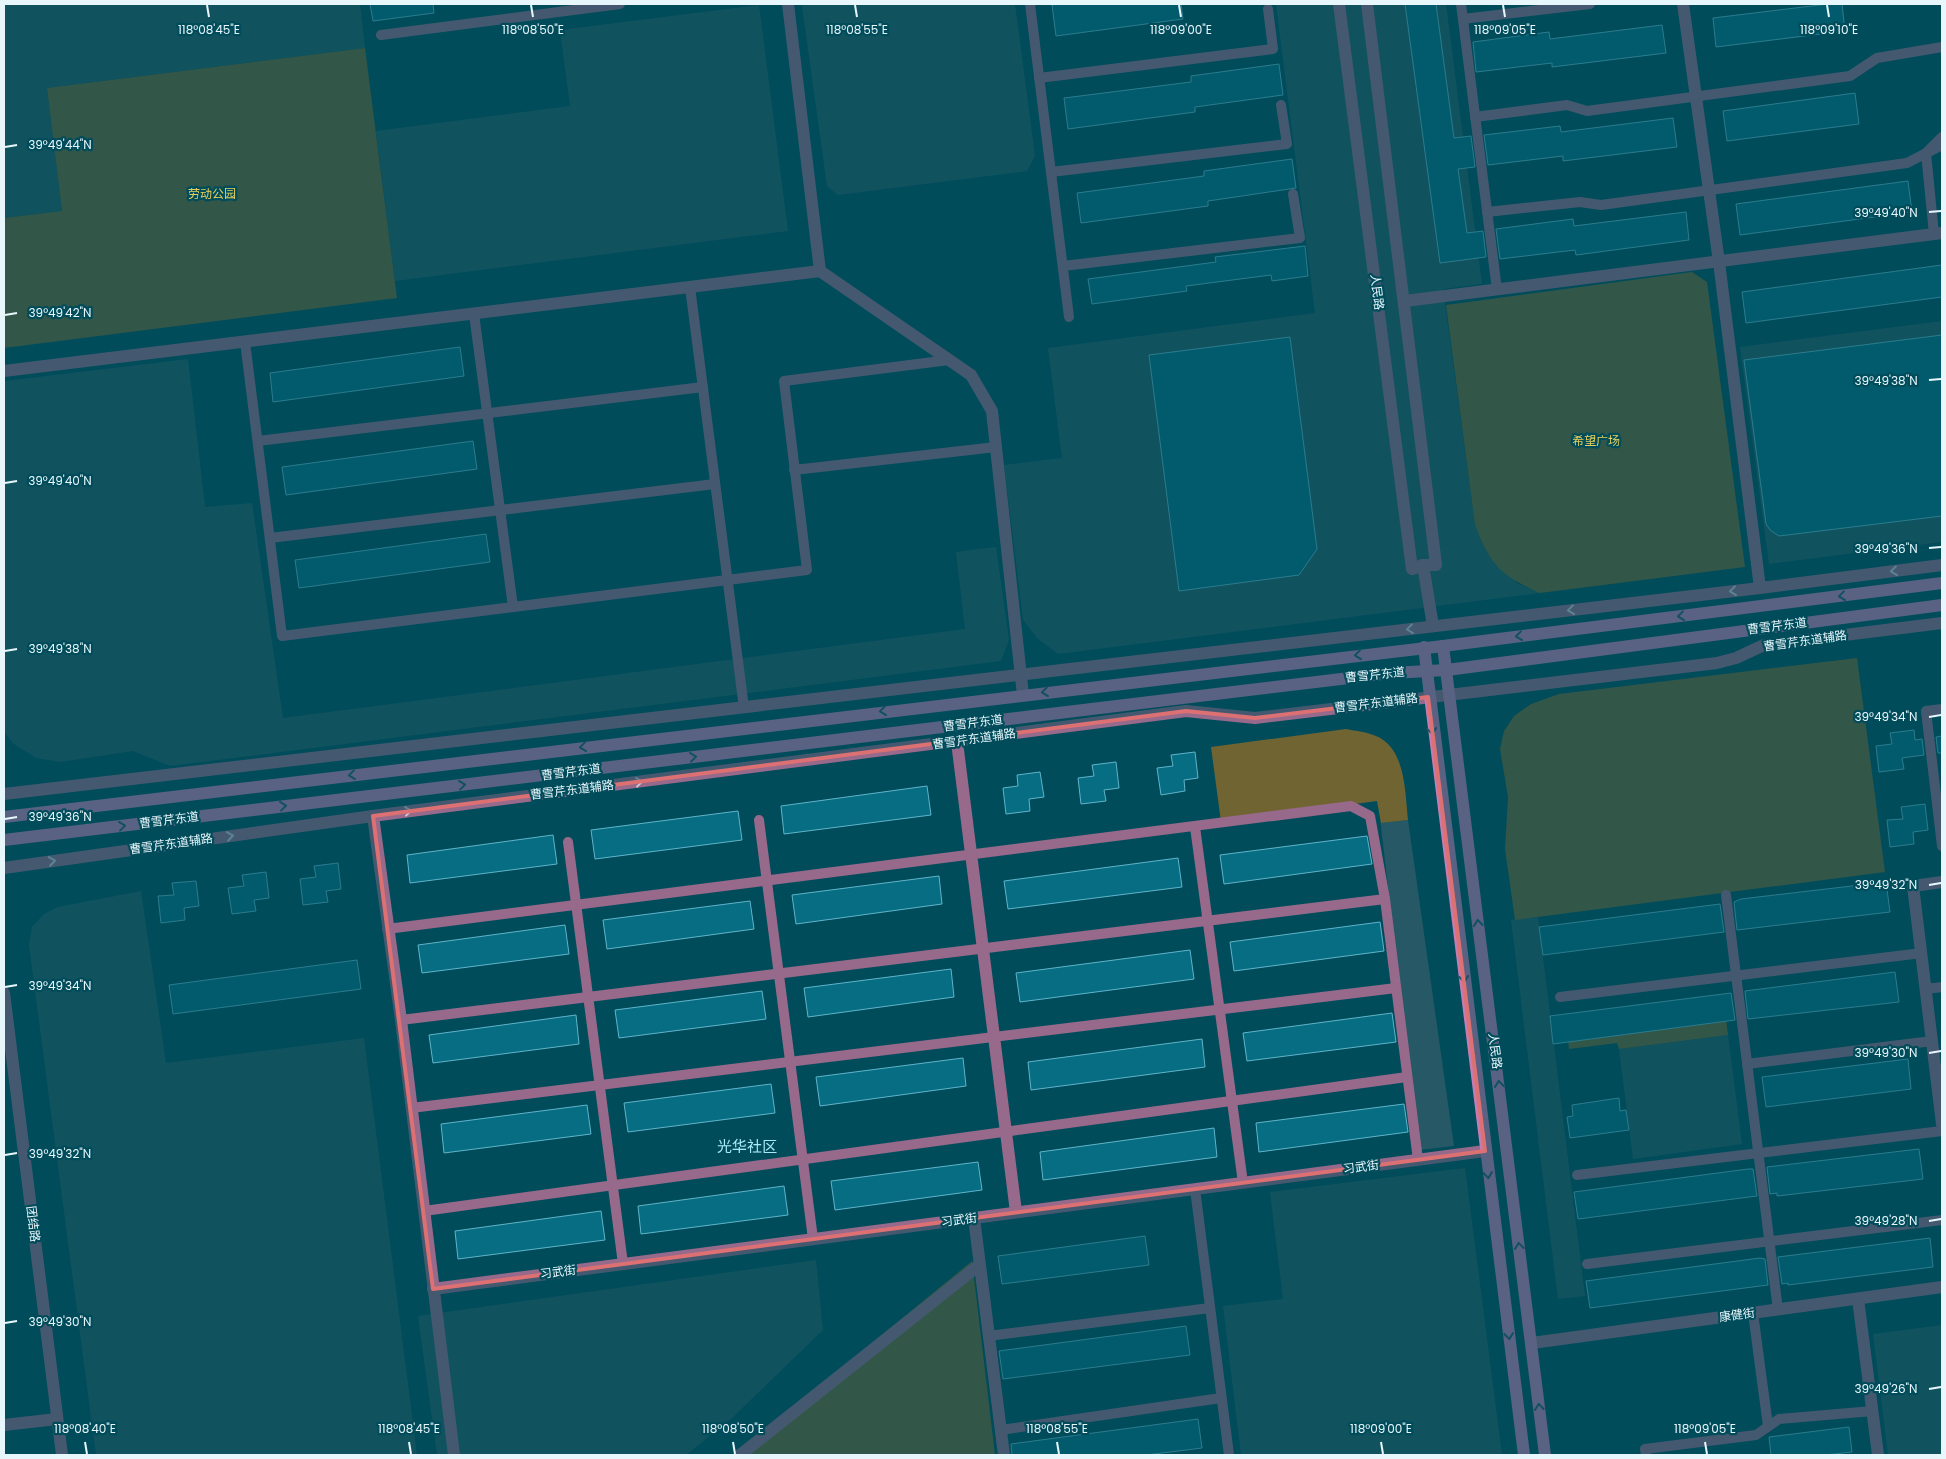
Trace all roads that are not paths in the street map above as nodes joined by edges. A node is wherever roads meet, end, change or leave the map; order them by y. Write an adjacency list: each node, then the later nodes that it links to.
1 (620, 4): 9 (lane)
2 (788, 4): 28 (street)
3 (1030, 4): 14 (lane)
4 (1340, 4): 46 (street, 人民路)
5 (1367, 4): 31 (street)
6 (1461, 4): 11 (lane)
7 (1590, 4): 11 (lane)
8 (1683, 4): 15 (street)
9 (582, 6): 12 (lane)
10 (1268, 9): 14 (lane)
11 (1463, 19): 17 (lane)
12 (381, 35)
13 (1942, 47): 15 (lane)
14 (1039, 78): 21 (lane)
15 (1696, 96): 17 (lane); 22 (street)
16 (1281, 104): 21 (lane)
17 (1475, 117): 24 (lane)
18 (1942, 137): 20 (lane)
19 (1942, 145): 20 (lane)
20 (1926, 153): 22 (lane); 25 (lane)
21 (1051, 172): 27 (lane)
22 (1709, 191): 24 (lane); 26 (street)
23 (1294, 194): 27 (lane)
24 (1487, 212): 30 (lane)
25 (1938, 234): 26 (street)
26 (1719, 262): 30 (street); 49 (street)
27 (1063, 266): 33 (lane)
28 (820, 272): 29 (street); 35 (street)
29 (690, 287): 32 (street); 37 (lane)
30 (1497, 290): 31 (street)
31 (1405, 301): 46 (street)
32 (474, 314): 34 (street); 38 (lane)
33 (1069, 317)
34 (245, 342): 36 (street); 39 (lane)
35 (949, 360): 40 (street); 41 (lane)
36 (4, 371)
37 (703, 387): 38 (lane); 42 (lane)
38 (487, 413): 39 (lane); 43 (lane)
39 (258, 441): 44 (lane)
40 (996, 447): 41 (lane); 58 (street)
41 (794, 470): 47 (lane)
42 (715, 484): 43 (lane); 47 (lane)
43 (500, 510): 44 (lane); 51 (lane)
44 (270, 538): 51 (lane)
45 (1942, 564): 49 (street, one-way to 49)
46 (1423, 565): 53 (street)
47 (727, 579): 51 (lane); 62 (lane)
48 (1942, 583): 54 (main road, 曹雪芹东道, one-way to 54)
49 (1760, 588): 53 (street, one-way to 53)
50 (1942, 605): 56 (main road, 曹雪芹东道)
51 (513, 607)
52 (1942, 623): 59 (street, 曹雪芹东道辅路)
53 (1433, 626): 58 (street, one-way to 58)
54 (1443, 646): 55 (main road, 曹雪芹东道); 56 (main road, 人民路)
55 (1424, 648): 57 (main road, 人民路); 60 (main road, 曹雪芹东道, one-way to 60)
56 (1447, 670): 57 (main road, 曹雪芹东道); 59 (main road, 人民路)
57 (1425, 671): 61 (main road, 人民路); 71 (main road, 曹雪芹东道, one-way to 57)
58 (1019, 675): 60 (street); 62 (street)
59 (1449, 694): 61 (street, 曹雪芹东道辅路); 131 (main road, 人民路, one-way to 59)
60 (1022, 695): 68 (main road, 曹雪芹东道, one-way to 68)
61 (1428, 697): 64 (street, 曹雪芹东道辅路); 107 (main road, 人民路, one-way to 107)
62 (744, 708): 65 (street)
63 (1942, 709): 66 (lane)
64 (957, 742): 67 (street, 曹雪芹东道辅路, one-way to 64); 74 (street)
65 (4, 794)
66 (1940, 814): 73 (lane)
67 (373, 816): 75 (street, 曹雪芹东道辅路, one-way to 67); 82 (street)
68 (4, 817)
69 (759, 820): 76 (lane)
70 (1195, 827): 74 (lane); 79 (lane); 81 (lane)
71 (4, 840)
72 (568, 842): 80 (lane)
73 (1942, 846)
74 (971, 855): 76 (lane); 83 (street)
75 (4, 868)
76 (767, 881): 80 (lane); 85 (lane)
77 (1942, 882): 84 (street)
78 (1726, 895): 86 (lane)
79 (1385, 900): 81 (lane); 88 (lane)
80 (576, 905): 82 (lane); 91 (lane)
81 (1207, 921): 83 (lane); 93 (lane)
82 (387, 929): 94 (street)
83 (983, 949): 85 (lane); 95 (street)
84 (1922, 953): 86 (lane); 89 (street)
85 (779, 973): 91 (lane); 97 (lane)
86 (1736, 975): 92 (lane); 98 (lane)
87 (1942, 987): 89 (lane)
88 (1396, 988): 93 (lane); 100 (lane)
89 (1926, 989): 96 (street)
90 (4, 993): 134 (street, 团结路)
91 (588, 997): 94 (lane); 101 (lane)
92 (1560, 998)
93 (1219, 1010): 95 (lane); 102 (lane)
94 (400, 1020): 103 (street)
95 (994, 1037): 97 (lane); 105 (street)
96 (1932, 1041): 98 (lane); 99 (street)
97 (790, 1062): 101 (lane); 109 (lane)
98 (1747, 1064): 108 (lane)
99 (1939, 1066): 104 (street)
100 (1407, 1077): 102 (lane); 110 (lane)
101 (600, 1085): 103 (lane); 113 (lane)
102 (1232, 1101): 105 (lane); 112 (lane)
103 (411, 1108): 115 (street)
104 (1942, 1124)
105 (1006, 1131): 109 (lane); 116 (street)
106 (1942, 1131): 108 (lane)
107 (1486, 1151): 110 (street, 习武街); 143 (main road, 人民路, one-way to 143)
108 (1758, 1152): 111 (lane); 120 (lane)
109 (803, 1159): 113 (lane); 119 (lane)
110 (1418, 1160): 112 (street, 习武街)
111 (1577, 1175)
112 (1243, 1183): 114 (street, 习武街)
113 (613, 1185): 115 (lane); 121 (lane)
114 (1195, 1189): 116 (street, 习武街); 127 (lane)
115 (424, 1211): 125 (street)
116 (1016, 1212): 117 (street, 习武街)
117 (974, 1218): 119 (street, 习武街); 123 (street)
118 (1942, 1220): 120 (lane)
119 (814, 1239): 121 (street, 习武街)
120 (1770, 1241): 122 (lane); 128 (lane)
121 (623, 1264): 125 (street, 习武街)
122 (1587, 1264)
123 (978, 1266): 130 (street); 140 (street)
124 (1942, 1287): 126 (street, 康健街)
125 (434, 1288): 139 (street)
126 (1858, 1298): 128 (street, 康健街); 133 (street)
127 (1210, 1308): 130 (lane); 132 (lane)
128 (1778, 1310): 129 (street, 康健街)
129 (1753, 1313): 131 (street, 康健街); 136 (lane)
130 (988, 1336): 137 (street)
131 (1532, 1343): 144 (main road, 人民路, one-way to 131)
132 (1221, 1398): 137 (lane); 142 (lane)
133 (1873, 1411): 136 (lane); 146 (street)
134 (57, 1419): 135 (street); 138 (street, 团结路)
135 (4, 1425)
136 (1768, 1426): 145 (lane)
137 (1001, 1430): 141 (street)
138 (62, 1455)
139 (454, 1455)
140 (740, 1455)
141 (1004, 1455)
142 (1228, 1455)
143 (1524, 1455)
144 (1545, 1455)
145 (1646, 1455)
146 (1878, 1455)

